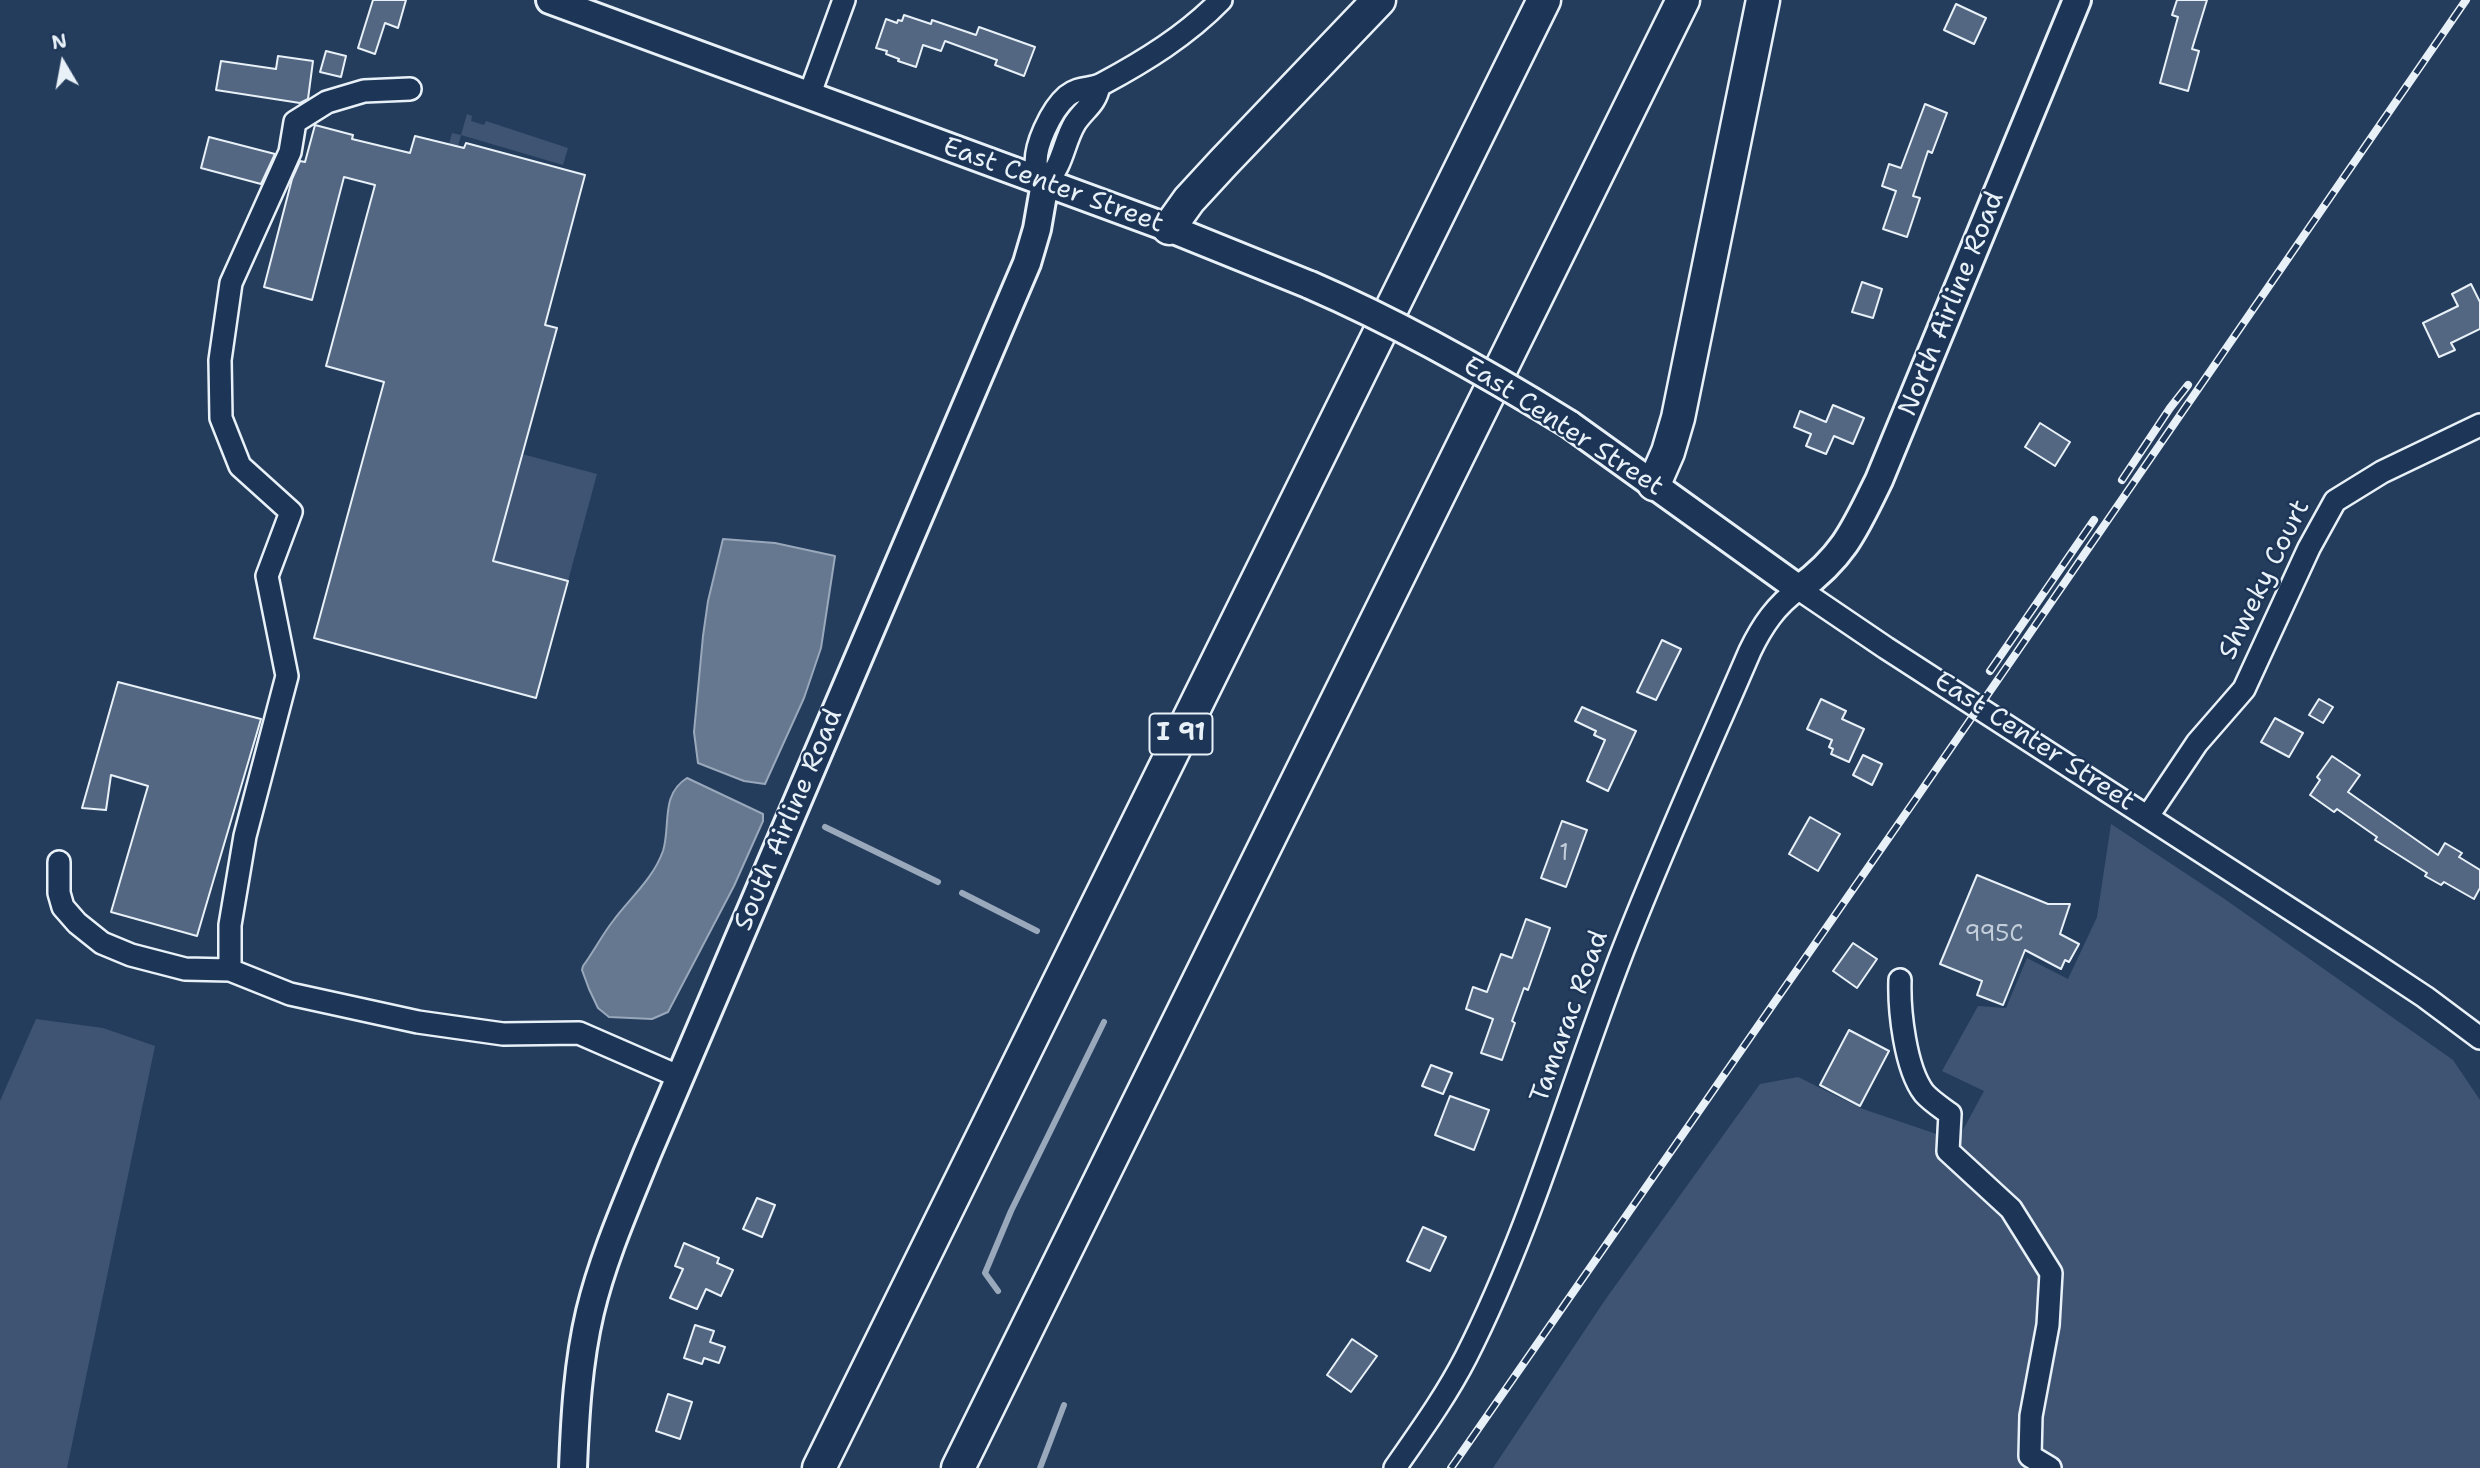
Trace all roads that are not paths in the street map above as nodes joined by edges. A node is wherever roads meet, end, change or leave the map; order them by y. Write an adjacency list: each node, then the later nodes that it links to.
1 (550, 0): 10 (main road, East Center Street)
2 (844, 0): 10 (street)
3 (1222, 0): 11 (street)
4 (1379, 0): 12 (highway)
5 (1544, 0): 23 (highway, I 91)
6 (1683, 0): 24 (highway)
7 (1763, 0): 14 (highway)
8 (2077, 0): 15 (main road, North Airline Road)
9 (410, 89): 18 (street)
10 (809, 96): 11 (main road, East Center Street)
11 (1045, 183): 12 (main road, East Center Street); 21 (main road, South Airline Road)
12 (1169, 228): 14 (main road, East Center Street, bridge)
13 (2480, 425): 16 (street, Shweky Court)
14 (1654, 484): 15 (main road, East Center Street)
15 (1799, 589): 16 (street, East Center Street); 25 (street, Tamarac Road)
16 (2148, 816): 20 (street, East Center Street)
17 (60, 862): 18 (street)
18 (230, 970): 21 (street)
19 (1900, 980): 26 (street)
20 (2480, 1038)
21 (680, 1077): 22 (main road, South Airline Road)
22 (573, 1468)
23 (819, 1468)
24 (958, 1468)
25 (1395, 1468)
26 (2050, 1468)

